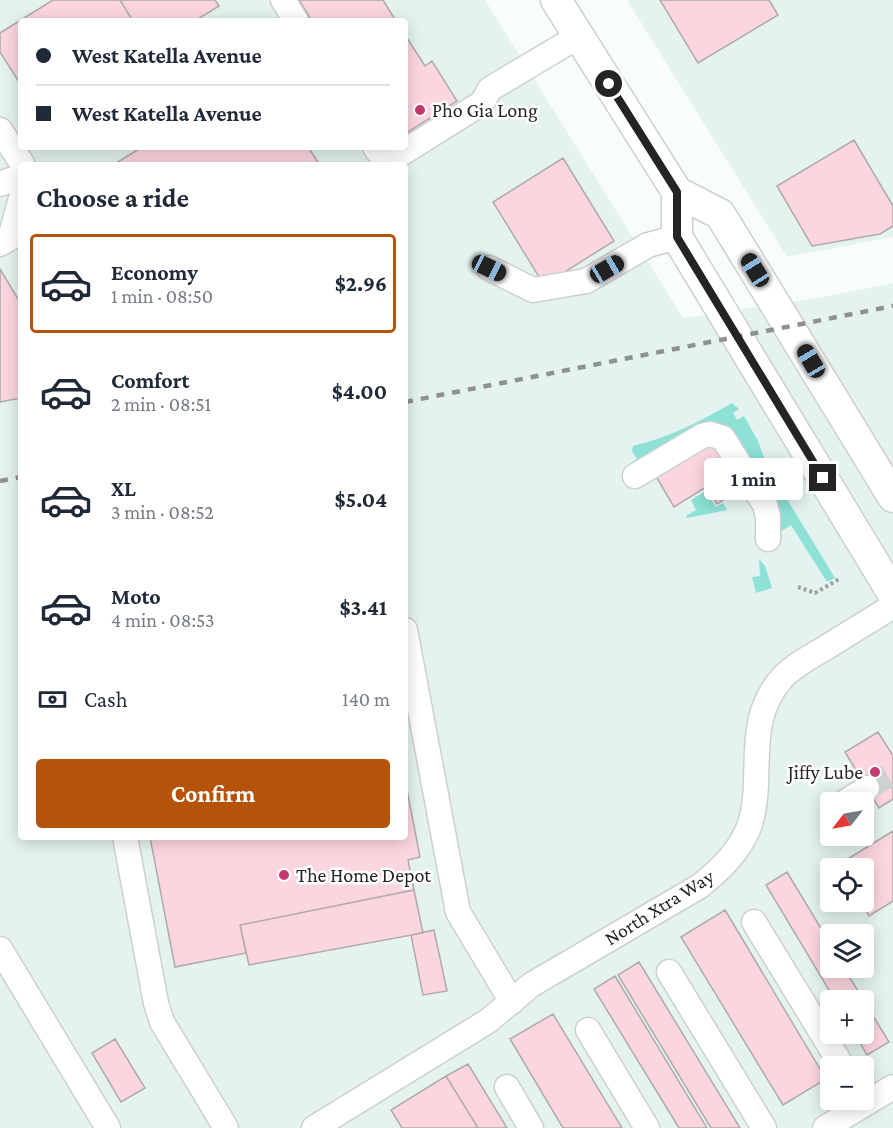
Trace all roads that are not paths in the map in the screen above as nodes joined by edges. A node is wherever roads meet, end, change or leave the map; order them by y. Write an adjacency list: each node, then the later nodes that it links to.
1 (283, 0): 3 (street)
2 (556, 0): 4 (main road)
3 (294, 18)
4 (579, 36): 6 (street); 12 (main road)
5 (0, 130): 8 (street)
6 (408, 149)
7 (407, 150): 9 (street)
8 (20, 162)
9 (388, 162)
10 (18, 177): 11 (street)
11 (0, 184)
12 (677, 192): 14 (main road); 18 (main road)
13 (18, 209): 15 (street)
14 (677, 237): 16 (street); 20 (main road)
15 (0, 244)
16 (489, 268)
17 (635, 476): 19 (street)
18 (893, 497)
19 (768, 539)
20 (893, 594)
21 (893, 606): 29 (street, North Xtra Way)
22 (408, 646): 29 (street)
23 (867, 788): 24 (street)
24 (861, 792)
25 (126, 840): 37 (street)
26 (754, 922): 31 (street)
27 (0, 948): 36 (street)
28 (669, 972): 41 (street)
29 (512, 1002): 38 (street, North Xtra Way)
30 (588, 1030): 40 (street)
31 (836, 1056)
32 (893, 1087): 34 (street)
33 (507, 1088): 39 (street)
34 (874, 1096)
35 (851, 1110): 42 (street)
36 (108, 1128)
37 (226, 1128)
38 (314, 1128)
39 (531, 1128)
40 (647, 1128)
41 (764, 1128)
42 (825, 1128)

